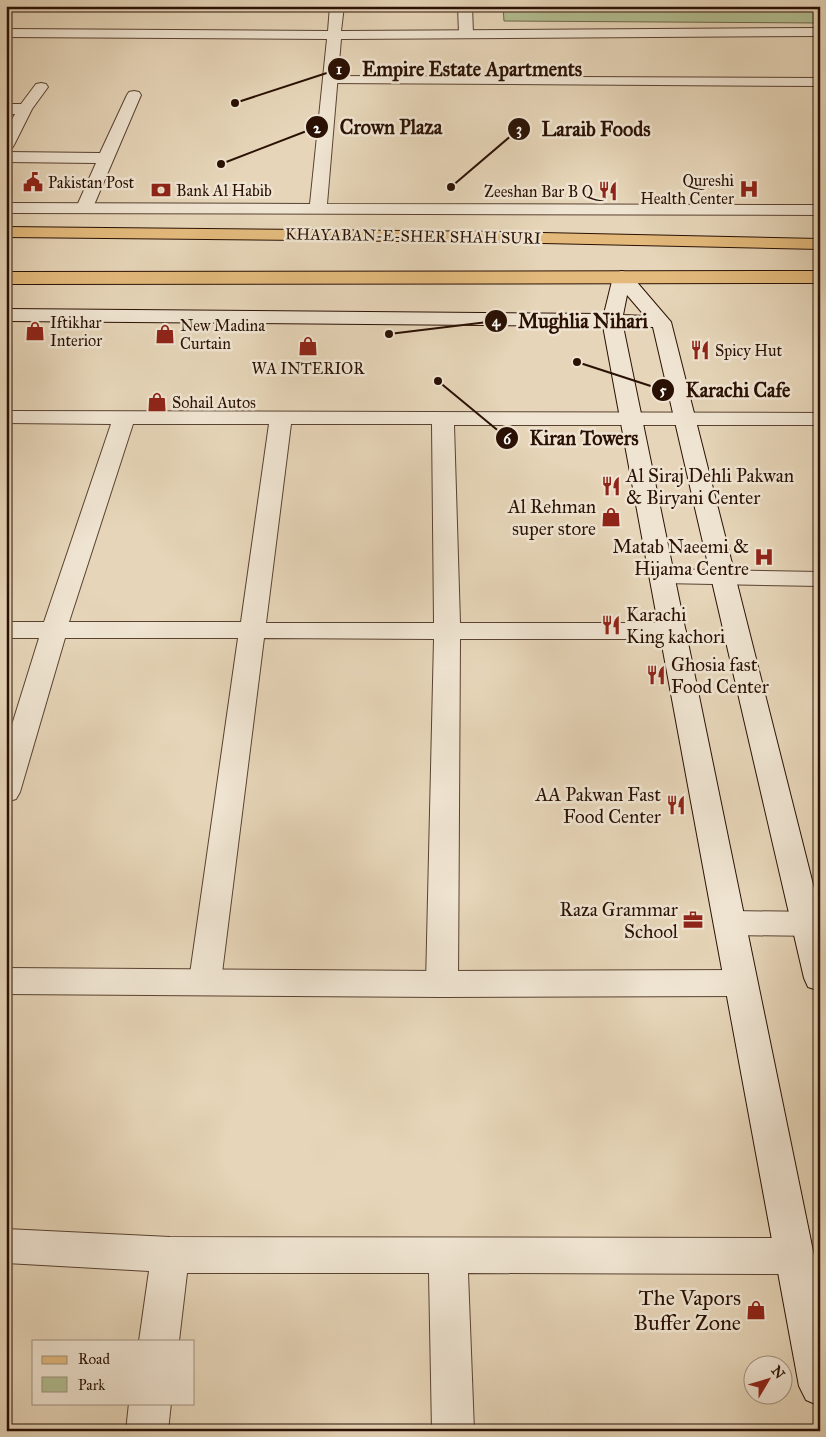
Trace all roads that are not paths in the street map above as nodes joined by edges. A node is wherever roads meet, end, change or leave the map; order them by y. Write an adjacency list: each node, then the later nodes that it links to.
1 (337, 6): 6 (street)
2 (465, 6): 5 (street)
3 (820, 32): 5 (street)
4 (6, 33): 6 (street)
5 (466, 34): 6 (street)
6 (334, 35): 7 (street)
7 (331, 80): 8 (street); 18 (street)
8 (820, 82)
9 (41, 87): 12 (street)
10 (134, 95): 15 (street)
11 (6, 109): 12 (street)
12 (25, 109): 13 (street)
13 (6, 145)
14 (6, 157): 15 (street)
15 (106, 158): 17 (street)
16 (6, 208): 17 (street)
17 (85, 208): 18 (street)
18 (318, 208): 19 (street)
19 (820, 210)
20 (6, 232): 21 (main road, KHAYABAN-E-SHER SHAH SURI)
21 (820, 244)
22 (622, 277): 23 (main road); 24 (main road); 26 (street); 27 (street)
23 (820, 277)
24 (6, 278)
25 (6, 315): 26 (street)
26 (612, 320): 27 (street); 32 (street)
27 (661, 322): 34 (street)
28 (6, 417): 29 (street)
29 (124, 417): 30 (street); 39 (street)
30 (281, 418): 31 (street); 42 (street)
31 (443, 418): 32 (street); 40 (street)
32 (632, 419): 34 (street); 35 (street)
33 (820, 419): 34 (street)
34 (684, 420): 36 (street)
35 (662, 576): 36 (street); 41 (street)
36 (722, 576): 37 (street); 45 (street)
37 (820, 579)
38 (6, 630): 39 (street)
39 (54, 630): 42 (street); 43 (street)
40 (447, 631): 41 (street); 42 (street); 50 (street)
41 (673, 631): 44 (street)
42 (252, 632): 48 (street)
43 (6, 792)
44 (730, 923): 45 (street); 49 (street)
45 (813, 924): 46 (street)
46 (820, 978)
47 (6, 981): 48 (street)
48 (205, 981): 50 (street)
49 (741, 983): 50 (street); 54 (street)
50 (442, 984)
51 (6, 1246): 52 (street)
52 (170, 1255): 53 (street); 55 (street)
53 (448, 1256): 54 (street); 59 (street)
54 (794, 1256): 56 (street)
55 (159, 1340)
56 (820, 1386)
57 (150, 1404): 58 (street)
58 (147, 1431)
59 (453, 1431)

